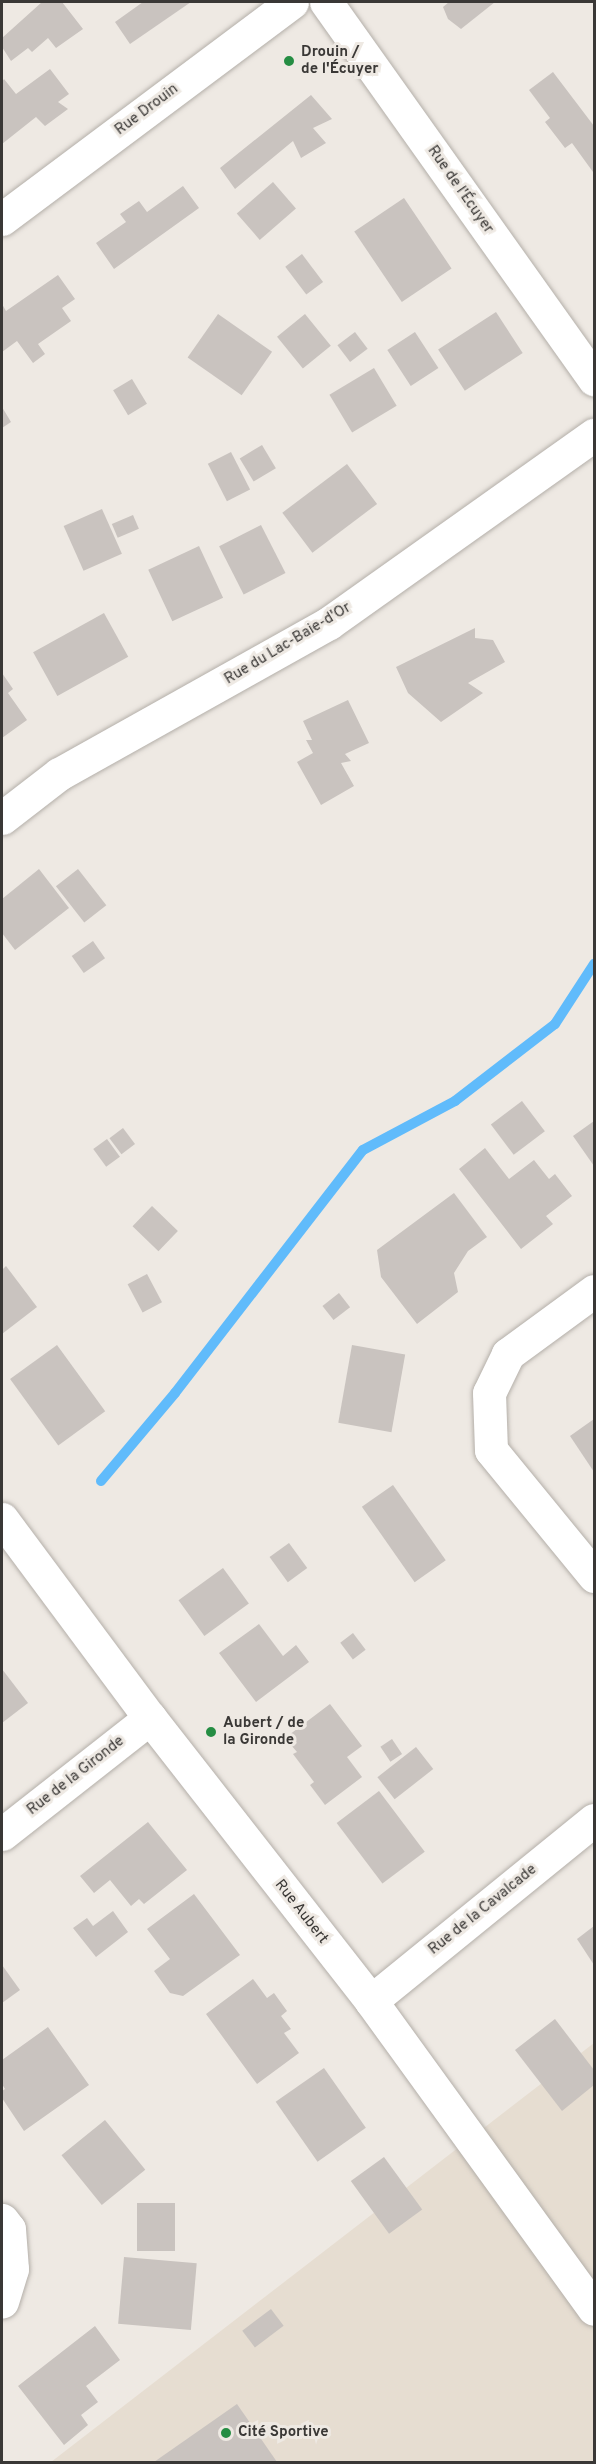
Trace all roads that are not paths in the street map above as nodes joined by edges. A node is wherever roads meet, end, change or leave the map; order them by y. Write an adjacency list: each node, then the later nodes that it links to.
1 (292, 2): 3 (street, Rue Drouin)
2 (327, 2): 4 (street, Rue de l'Écuyer)
3 (2, 219)
4 (594, 379)
5 (594, 435): 6 (street, Rue du Lac-Baie-d'Or)
6 (2, 818)
7 (594, 1291): 9 (street)
8 (2, 1519): 10 (street, Rue Aubert)
9 (594, 1576)
10 (150, 1719): 12 (street, Rue de la Gironde); 13 (street, Rue Aubert)
11 (594, 1820): 13 (street, Rue de la Cavalcade)
12 (2, 1834)
13 (370, 2001): 16 (street, Rue Aubert)
14 (2, 2220): 15 (street)
15 (2, 2301)
16 (594, 2309)

